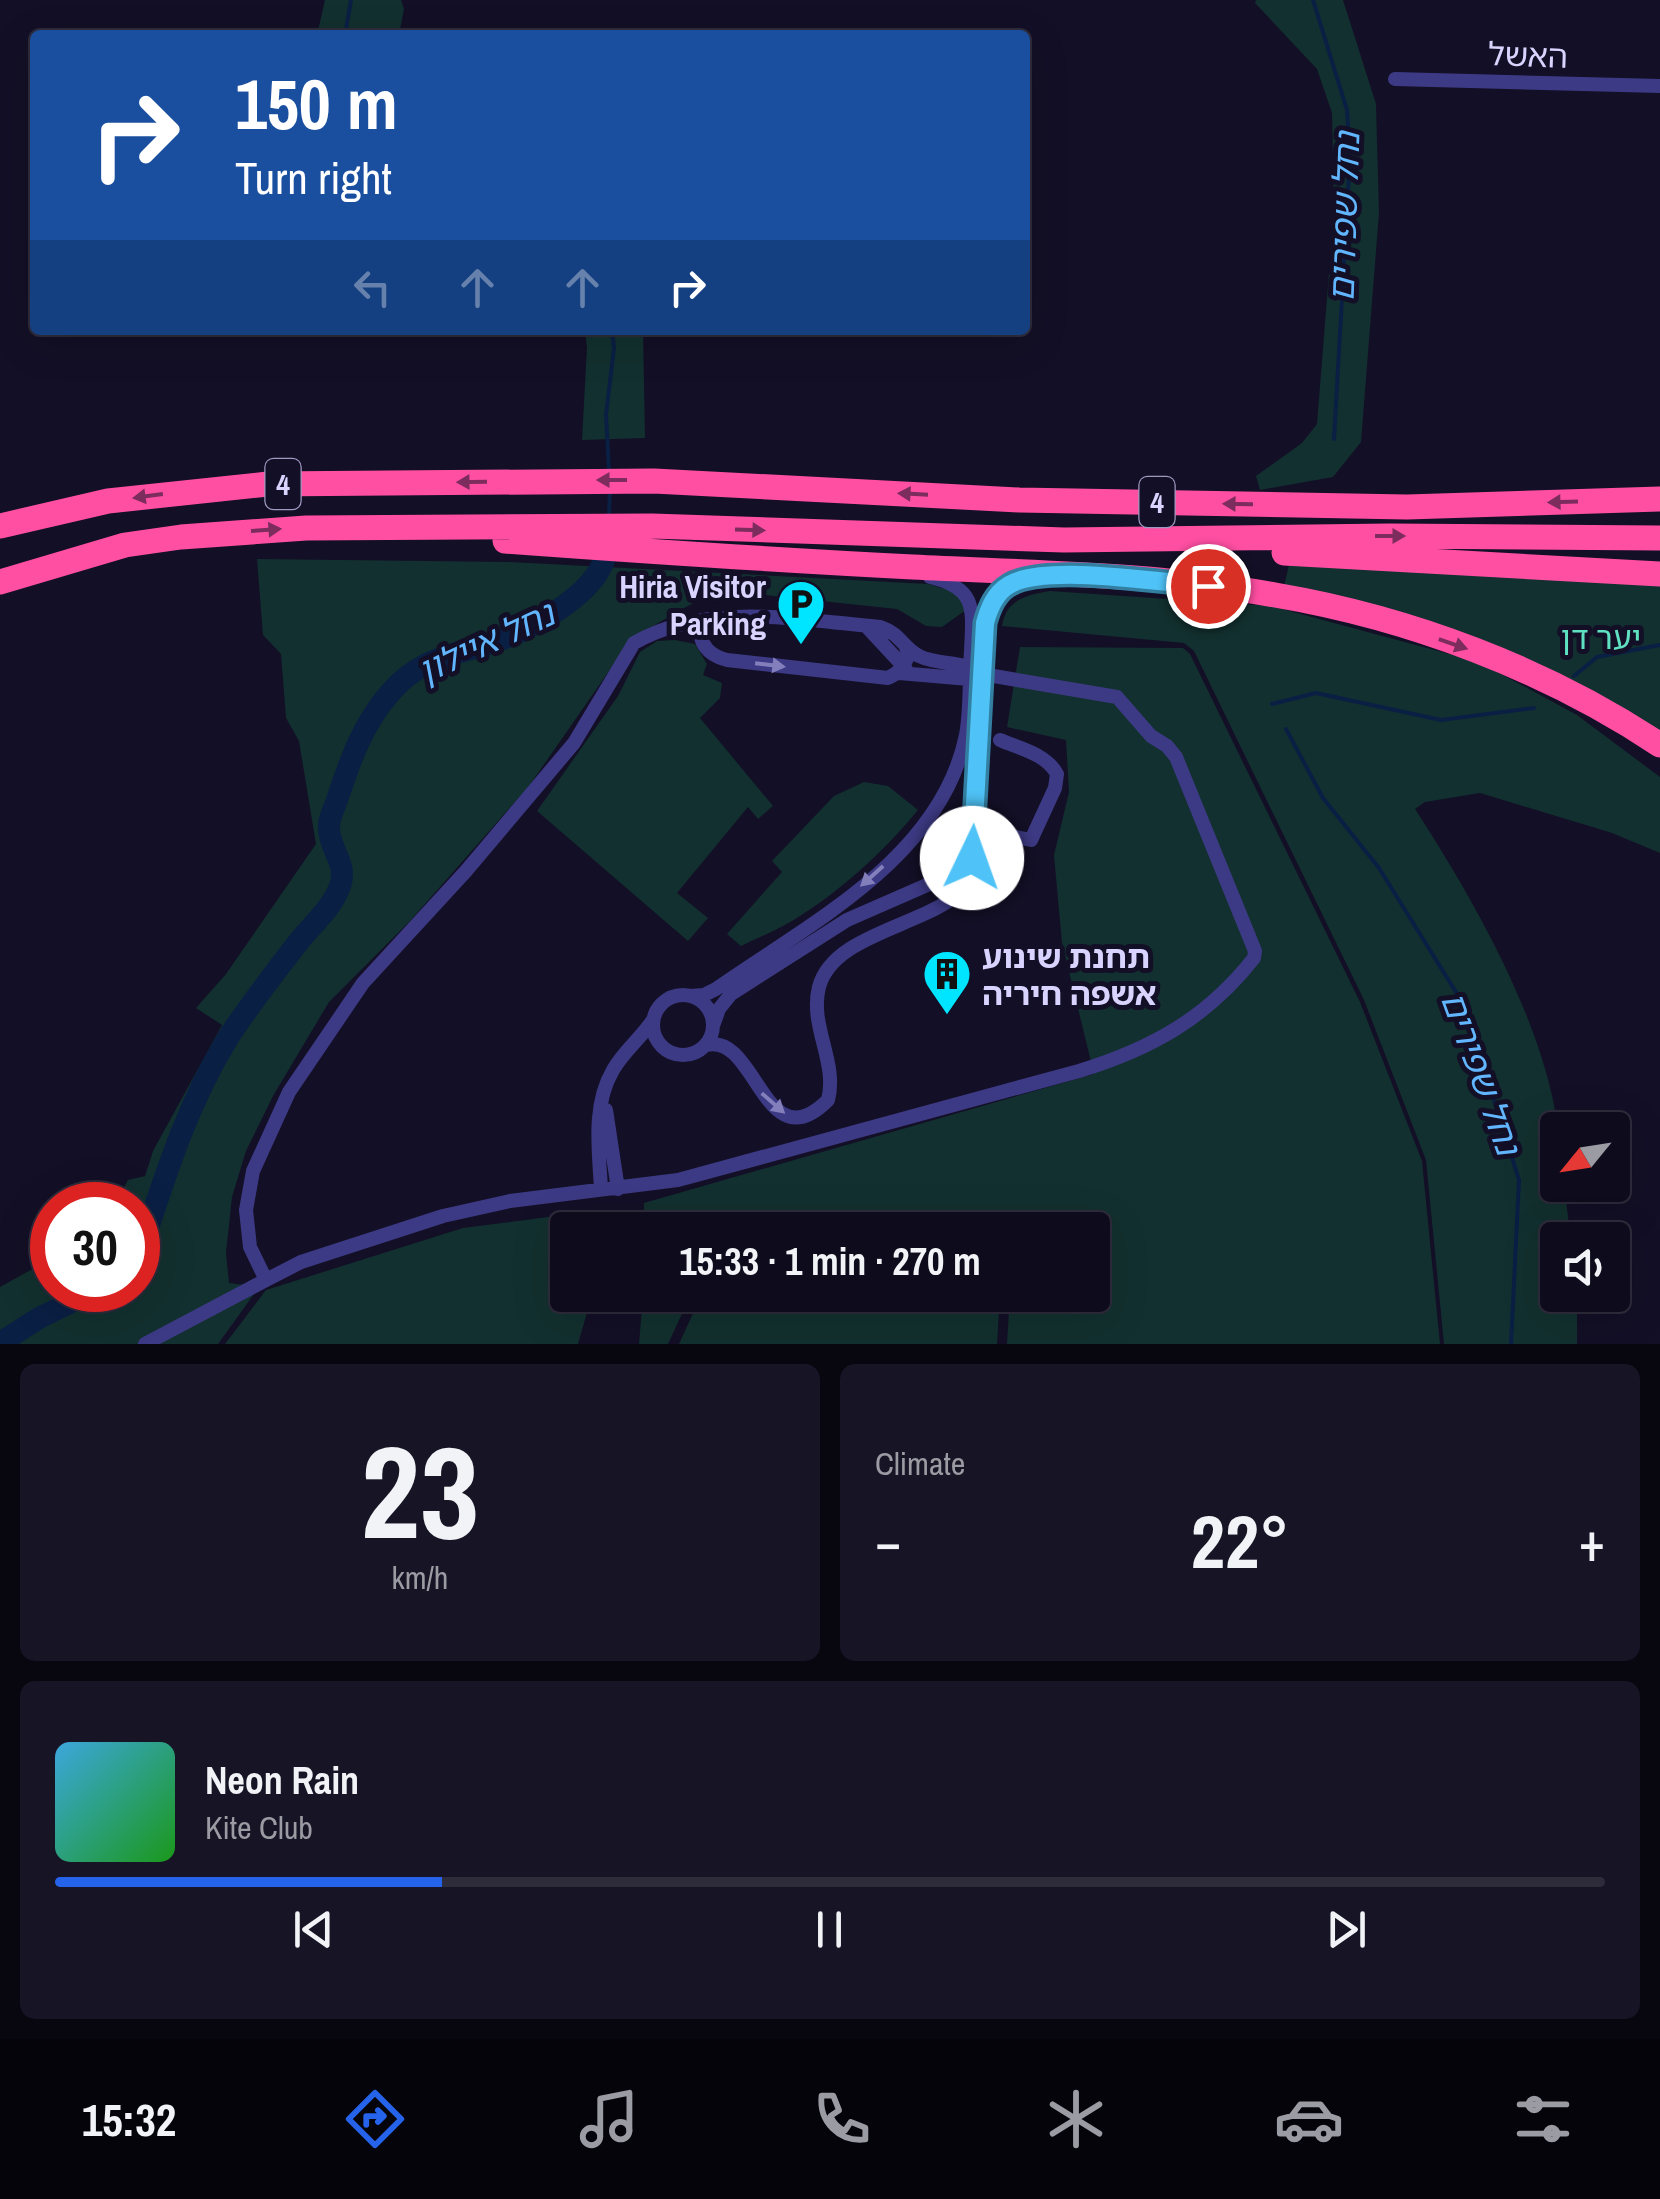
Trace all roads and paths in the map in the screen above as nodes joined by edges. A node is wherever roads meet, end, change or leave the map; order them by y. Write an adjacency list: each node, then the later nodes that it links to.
1 (1395, 79): 2 (street, האשל)
2 (1660, 86)
3 (1660, 498): 4 (highway, 4, one-way to 4)
4 (0, 526)
5 (1660, 538): 7 (highway, 4, one-way to 5)
6 (652, 539): 7 (highway, 4, one-way to 7); 8 (highway); 11 (highway, 4, one-way to 6)
7 (1064, 540): 10 (highway)
8 (876, 565): 9 (highway); 16 (street)
9 (1054, 574): 16 (street); 17 (highway, one-way to 17)
10 (1660, 574)
11 (0, 582)
12 (700, 621): 13 (street); 15 (street, one-way to 15); 30 (street)
13 (866, 626): 14 (street); 15 (street)
14 (906, 647): 15 (street); 16 (street)
15 (905, 672): 16 (street)
16 (974, 673): 21 (street); 22 (street, one-way to 22); 28 (street)
17 (1536, 676): 19 (highway); 20 (highway)
18 (1000, 740): 21 (street)
19 (1660, 745)
20 (1660, 762)
21 (973, 832): 24 (street); 25 (street, one-way to 21)
22 (690, 996): 23 (street); 24 (street)
23 (653, 1019): 26 (street); 27 (street)
24 (713, 1026): 25 (street)
25 (706, 1045): 26 (street)
26 (672, 1054): 27 (street)
27 (609, 1078): 28 (street); 29 (street)
28 (618, 1189): 29 (street)
29 (601, 1190): 30 (street)
30 (266, 1280): 31 (street)
31 (145, 1344)

